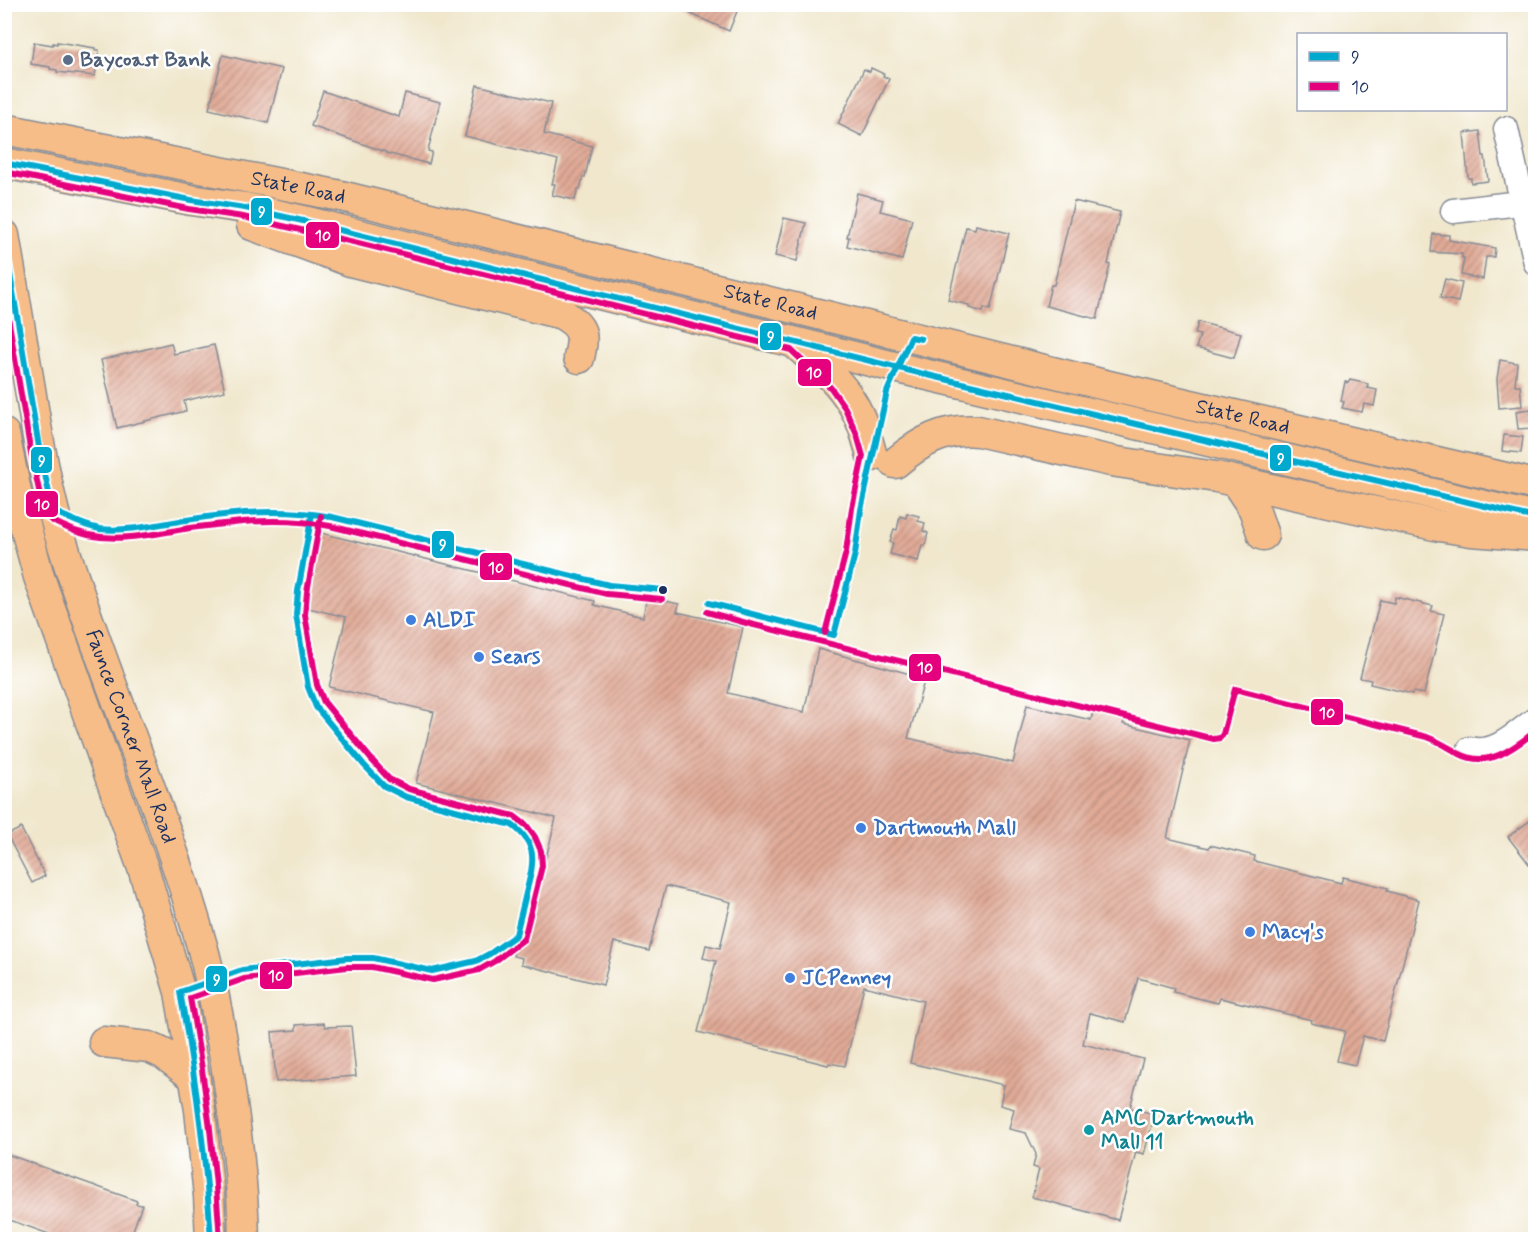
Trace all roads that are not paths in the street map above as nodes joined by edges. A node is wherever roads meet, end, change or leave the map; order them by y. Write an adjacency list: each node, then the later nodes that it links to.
1 (4, 129): 15 (main road, State Road)
2 (1506, 129): 5 (street)
3 (4, 163): 4 (main road, State Road)
4 (191, 200): 9 (main road, State Road); 10 (main road)
5 (1529, 202): 6 (street); 8 (street)
6 (1453, 211)
7 (4, 235): 24 (main road, Faunce Corner Mall Road)
8 (1536, 262)
9 (795, 342): 11 (main road, State Road); 13 (main road)
10 (579, 358)
11 (1012, 395): 13 (main road); 17 (main road, State Road)
12 (4, 434): 22 (main road, Faunce Corner Mall Road)
13 (1168, 469): 14 (main road)
14 (1236, 482): 16 (main road); 16 (main road)
15 (1536, 485)
16 (1302, 497): 18 (main road)
17 (1536, 518)
18 (1536, 536)
19 (1536, 719): 20 (street)
20 (1470, 749)
21 (104, 1042): 22 (main road)
22 (195, 1078): 23 (main road, Faunce Corner Mall Road)
23 (211, 1239)
24 (244, 1239)

